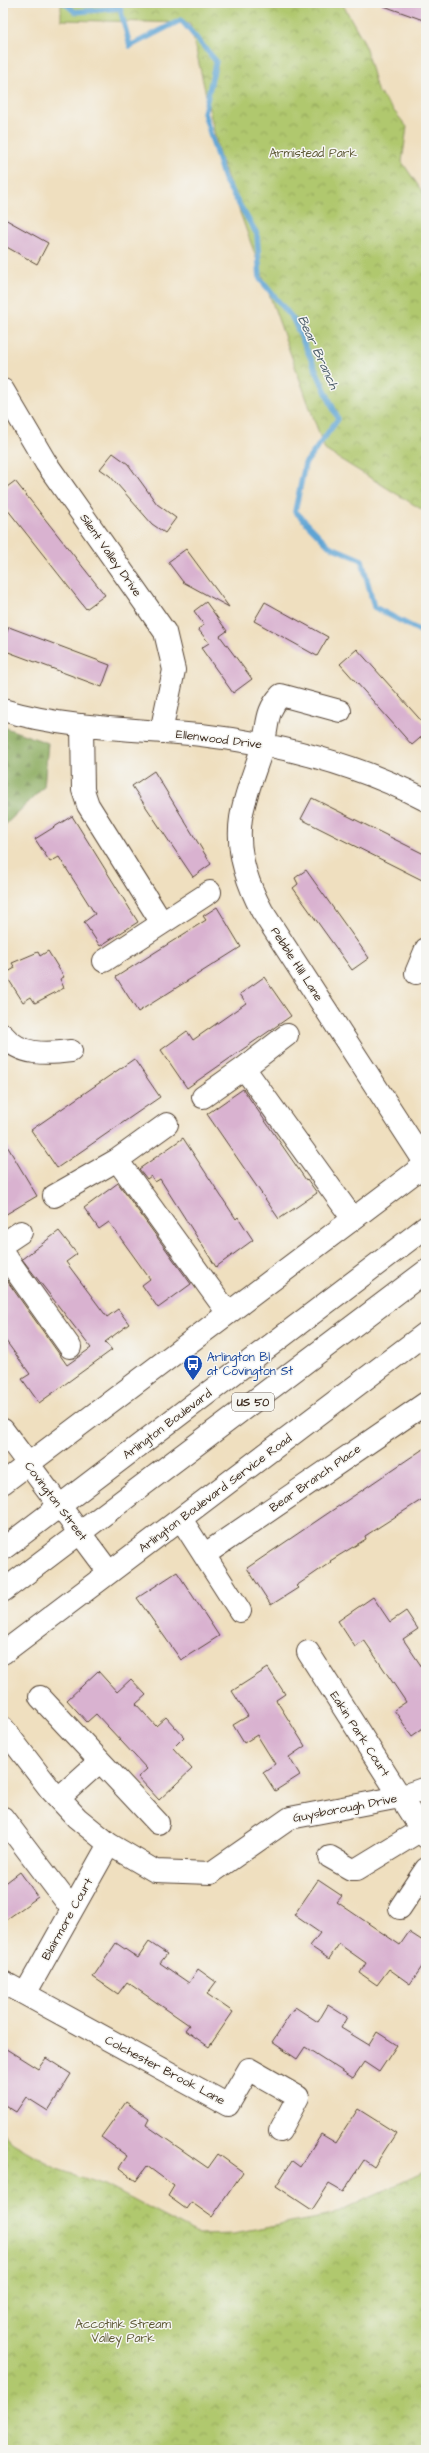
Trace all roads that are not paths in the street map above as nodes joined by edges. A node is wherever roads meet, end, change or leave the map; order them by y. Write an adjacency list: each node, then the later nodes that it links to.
1 (3, 390): 5 (street, Silent Valley Drive)
2 (3, 710): 4 (street, Ellenwood Drive)
3 (340, 711): 6 (street, Pebble Hill Lane)
4 (82, 725): 5 (street, Ellenwood Drive); 9 (street)
5 (161, 732): 6 (street, Ellenwood Drive)
6 (263, 743): 7 (street, Ellenwood Drive); 20 (street, Pebble Hill Lane)
7 (426, 800)
8 (210, 892): 9 (street)
9 (162, 923): 11 (street)
10 (426, 949): 12 (street)
11 (104, 961)
12 (416, 973)
13 (287, 1034): 16 (street)
14 (3, 1035): 15 (street)
15 (71, 1051)
16 (244, 1068): 17 (street); 22 (street)
17 (203, 1097)
18 (167, 1124): 19 (street)
19 (117, 1160): 21 (street); 28 (street)
20 (426, 1164): 22 (street)
21 (54, 1196)
22 (353, 1219): 28 (street)
23 (426, 1227): 35 (street, Arlington Boulevard / US 50)
24 (21, 1232): 25 (street)
25 (3, 1244)
26 (3, 1253): 30 (street)
27 (426, 1271): 37 (street, US 50)
28 (228, 1314): 33 (street)
29 (426, 1333): 36 (street, Arlington Boulevard Service Road)
30 (70, 1347)
31 (426, 1403): 39 (street, Bear Branch Place)
32 (3, 1430): 33 (street, Covington Street)
33 (28, 1464): 34 (street); 35 (street, Covington Street)
34 (3, 1483)
35 (60, 1506): 37 (street, Covington Street); 38 (street, Arlington Boulevard / US 50)
36 (180, 1519): 39 (street); 40 (street, Arlington Boulevard Service Road)
37 (79, 1533): 40 (street, Covington Street); 41 (street, US 50)
38 (3, 1549)
39 (204, 1554): 42 (street)
40 (109, 1572): 44 (street, Arlington Boulevard Service Road)
41 (3, 1591)
42 (240, 1611)
43 (308, 1652): 49 (street, Eakin Park Court)
44 (3, 1653)
45 (40, 1697): 47 (street)
46 (3, 1728): 50 (street, Guysborough Drive)
47 (100, 1762): 50 (street); 52 (street)
48 (426, 1788): 49 (street, Guysborough Drive)
49 (400, 1797): 53 (street, Eakin Park Court); 54 (street, Guysborough Drive)
50 (59, 1798): 54 (street, Guysborough Drive)
51 (3, 1818): 58 (street)
52 (158, 1823)
53 (424, 1833): 55 (street)
54 (109, 1844): 58 (street, Blairmore Court)
55 (330, 1857)
56 (426, 1869): 57 (street)
57 (400, 1908)
58 (72, 1909): 60 (street, Blairmore Court)
59 (3, 1982): 60 (street, Colchester Brook Lane)
60 (26, 1994): 61 (street, Colchester Brook Lane)
61 (280, 2131)

